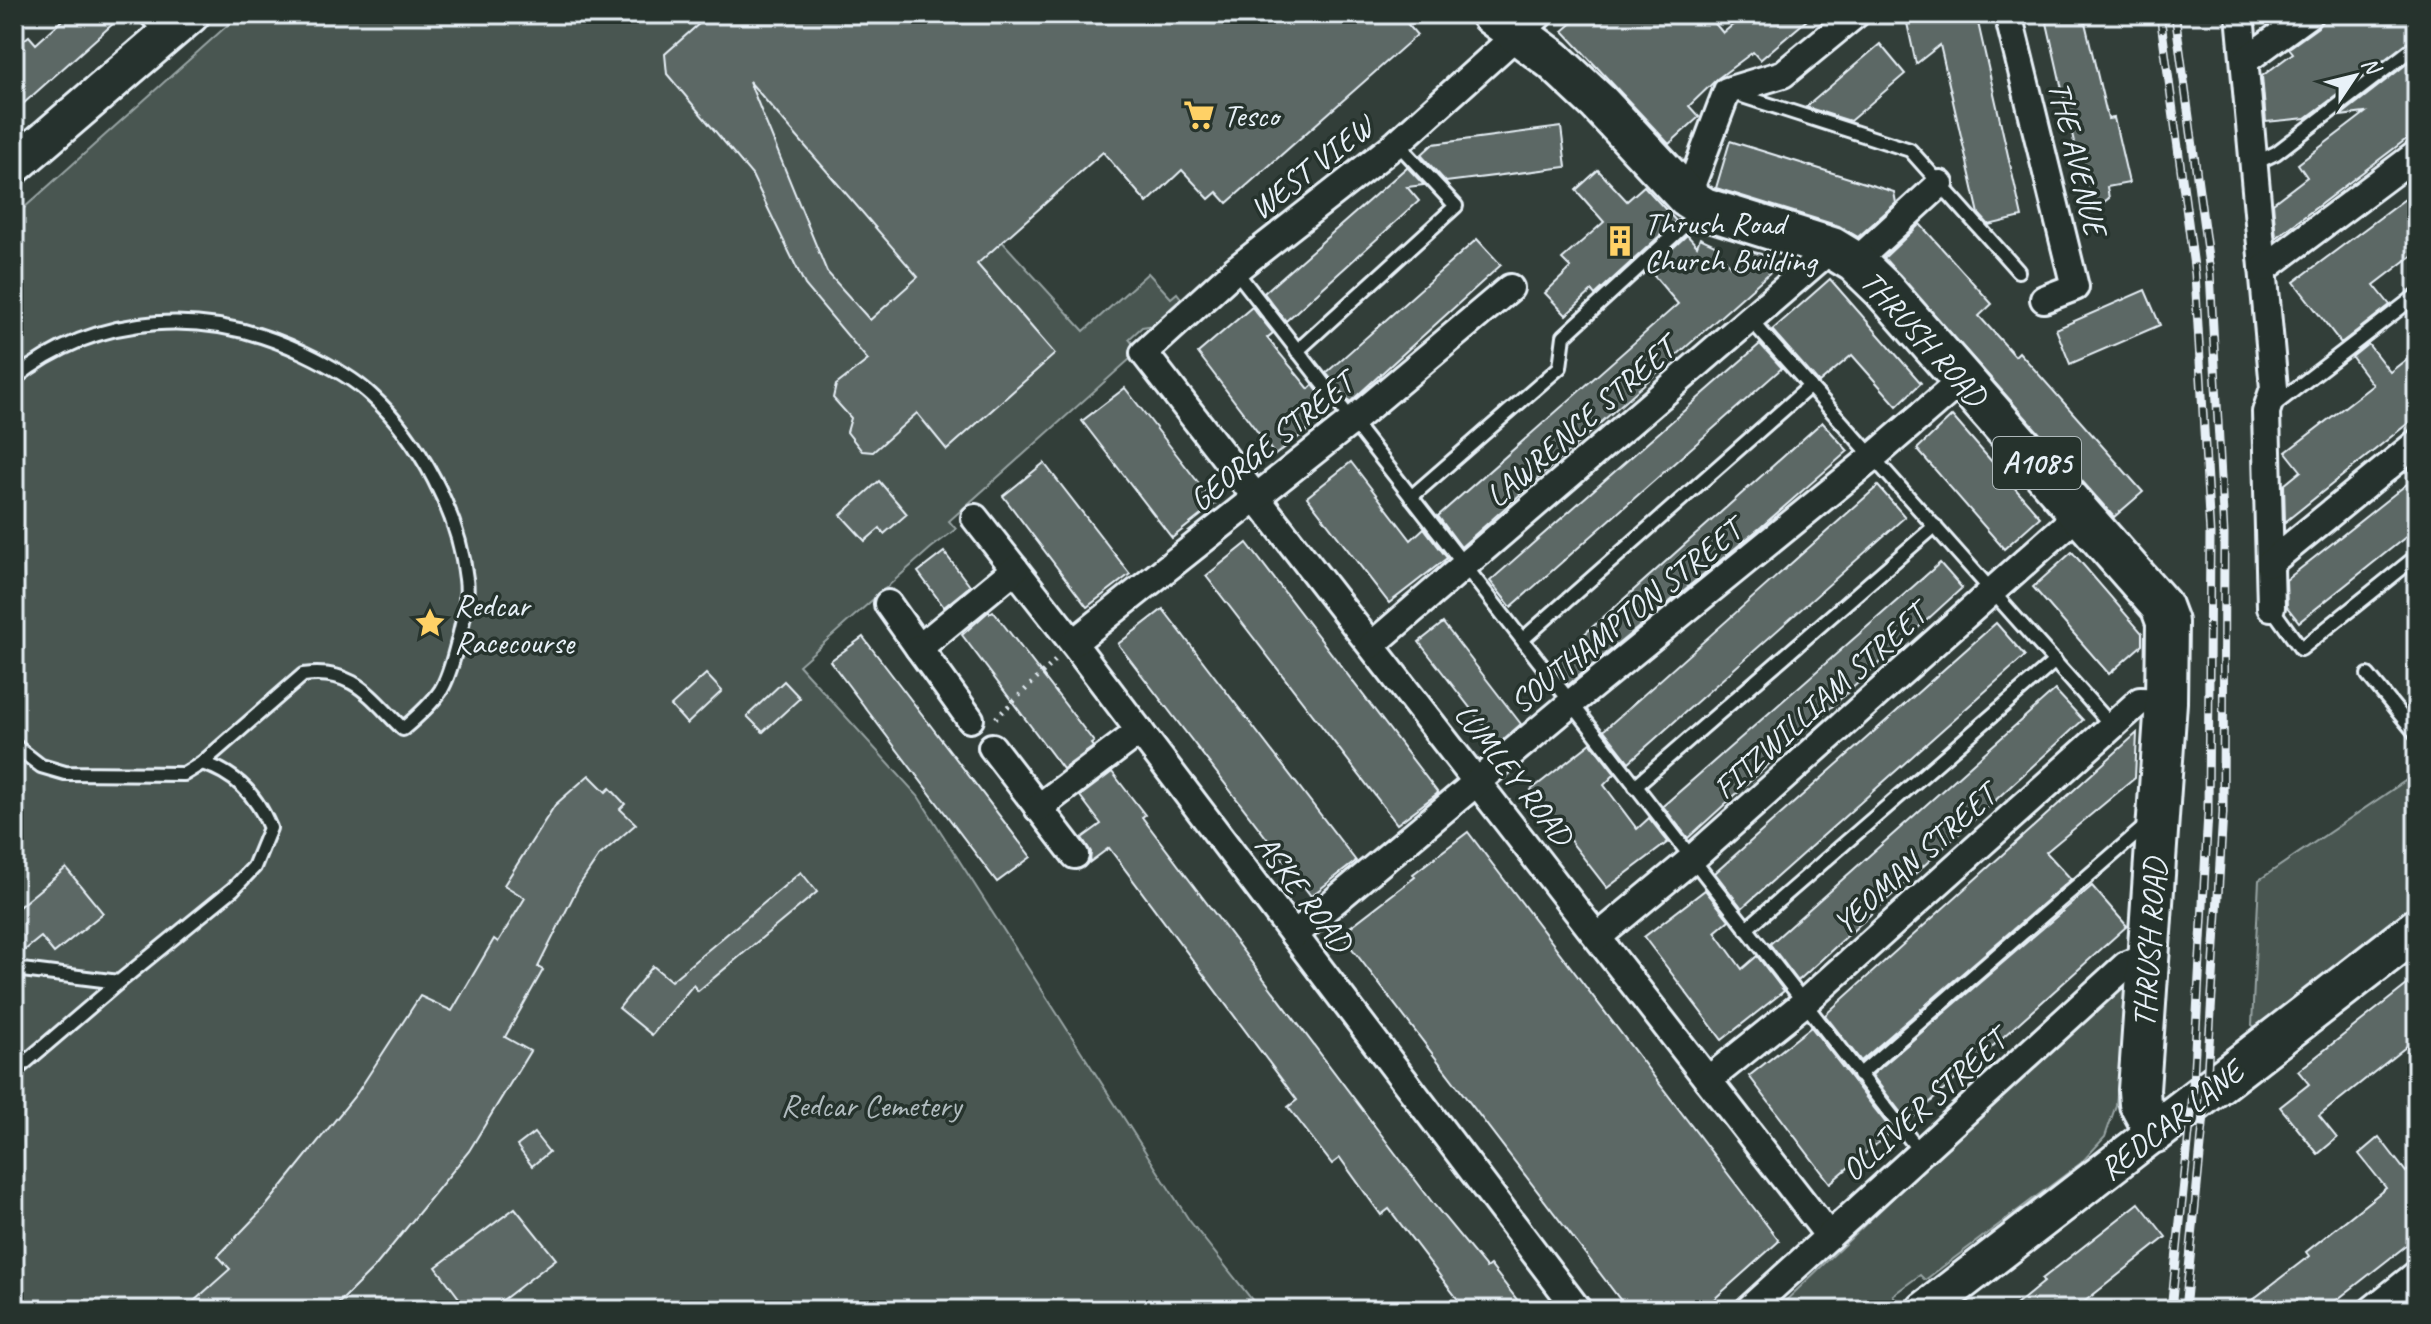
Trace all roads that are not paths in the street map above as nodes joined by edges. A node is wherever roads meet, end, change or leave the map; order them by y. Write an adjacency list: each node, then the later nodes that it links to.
1 (1856, 14): 9 (street)
2 (2008, 14): 22 (street, THE AVENUE)
3 (2240, 14): 8 (street)
4 (2309, 14): 8 (street)
5 (172, 20): 13 (main road)
6 (1516, 20): 10 (street, WEST VIEW); 15 (main road, THRUSH ROAD / A1085)
7 (2417, 45): 12 (lane)
8 (2246, 60): 12 (street)
9 (1727, 91): 14 (lane); 15 (street)
10 (1397, 143): 18 (street, WEST VIEW); 24 (lane)
11 (2417, 154): 17 (street)
12 (2255, 163): 17 (street)
13 (14, 166)
14 (1940, 184): 16 (street, LAWRENCE STREET); 19 (lane)
15 (1696, 203): 16 (main road, THRUSH ROAD / A1085); 34 (lane)
16 (1843, 255): 23 (street, LAWRENCE STREET); 27 (main road, THRUSH ROAD / A1085)
17 (2265, 268): 29 (street)
18 (1235, 270): 24 (lane); 25 (street, WEST VIEW)
19 (2018, 271)
20 (1510, 288): 30 (street, GEORGE STREET)
21 (2417, 295): 29 (lane)
22 (2044, 299)
23 (1750, 319): 28 (lane); 40 (street, LAWRENCE STREET)
24 (1297, 351): 30 (lane)
25 (1144, 353): 33 (street, LUMLEY ROAD)
26 (14, 379): 57 (lane)
27 (1962, 380): 32 (street, SOUTHAMPTON STREET); 35 (main road, THRUSH ROAD / A1085)
28 (1810, 386): 32 (lane); 45 (lane)
29 (2266, 412): 39 (street)
30 (1352, 421): 33 (street, GEORGE STREET); 34 (lane)
31 (2417, 443): 39 (street)
32 (1873, 457): 37 (lane); 52 (street, SOUTHAMPTON STREET)
33 (1256, 497): 46 (street, GEORGE STREET); 47 (street, LUMLEY ROAD)
34 (1411, 497): 40 (lane)
35 (2081, 512): 42 (street, FITZWILLIAM STREET); 51 (main road, THRUSH ROAD / A1085)
36 (975, 518): 41 (street, ASKE ROAD)
37 (1935, 526): 42 (lane); 59 (lane)
38 (2417, 556): 44 (lane)
39 (2270, 563): 44 (street)
40 (1465, 567): 45 (lane); 47 (street, LAWRENCE STREET)
41 (1015, 569): 46 (street, ASKE ROAD); 48 (street)
42 (1993, 592): 49 (lane); 63 (street, FITZWILLIAM STREET)
43 (888, 604): 48 (street)
44 (2271, 607)
45 (1523, 639): 52 (lane)
46 (1073, 643): 54 (street, ASKE ROAD)
47 (1372, 645): 58 (street, LUMLEY ROAD)
48 (919, 648): 60 (street)
49 (2055, 661): 53 (lane); 64 (lane)
50 (2368, 675): 55 (lane)
51 (2166, 702): 53 (street, YEOMAN STREET); 61 (main road, THRUSH ROAD / A1085)
52 (1570, 704): 58 (street, SOUTHAMPTON STREET); 59 (lane)
53 (2113, 726): 71 (street, YEOMAN STREET)
54 (1140, 731): 60 (street); 66 (street, ASKE ROAD)
55 (2417, 735)
56 (14, 745): 57 (lane)
57 (202, 763): 70 (lane)
58 (1477, 782): 66 (street, SOUTHAMPTON STREET); 67 (street, LUMLEY ROAD)
59 (1635, 786): 63 (lane)
60 (1038, 808): 62 (street)
61 (2160, 814): 68 (main road, THRUSH ROAD / A1085); 73 (lane)
62 (1075, 855)
63 (1692, 859): 64 (lane); 67 (street, FITZWILLIAM STREET)
64 (1746, 929): 71 (lane)
65 (2417, 929): 75 (main road, REDCAR LANE)
66 (1294, 935): 79 (street, ASKE ROAD)
67 (1598, 937): 74 (street, LUMLEY ROAD)
68 (2136, 961): 75 (main road, THRUSH ROAD / A1085); 76 (street, OLLIVER STREET)
69 (14, 969): 70 (lane)
70 (119, 982): 72 (lane)
71 (1804, 1003): 73 (lane); 74 (street, YEOMAN STREET)
72 (14, 1072)
73 (1859, 1075): 76 (lane)
74 (1708, 1080): 77 (street, LUMLEY ROAD)
75 (2155, 1132): 81 (main road, REDCAR LANE)
76 (1921, 1153): 77 (street, OLLIVER STREET)
77 (1829, 1236): 80 (street, OLLIVER STREET)
78 (2417, 1274): 82 (street)
79 (1578, 1310)
80 (1748, 1310)
81 (1925, 1310)
82 (2372, 1310)

